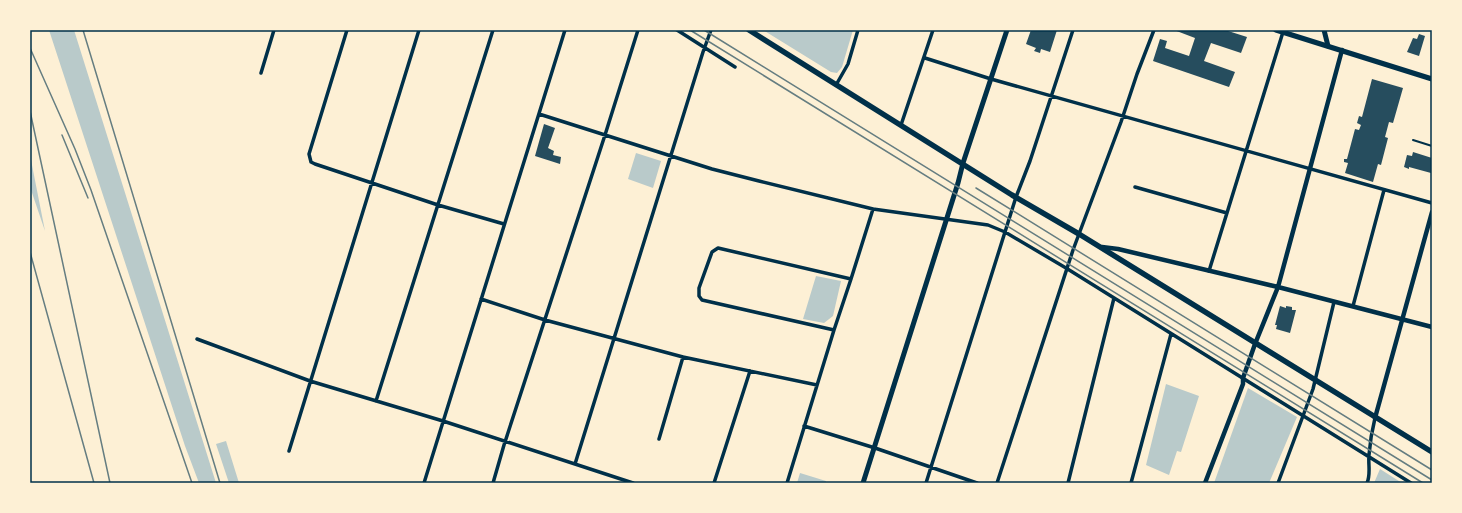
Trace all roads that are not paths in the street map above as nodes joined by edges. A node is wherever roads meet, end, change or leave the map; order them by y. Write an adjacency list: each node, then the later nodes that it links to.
1 (274, 30): 23 (street)
2 (347, 30): 38 (street)
3 (419, 30): 38 (street)
4 (493, 30): 43 (street)
5 (565, 30): 28 (street)
6 (638, 30): 31 (street)
7 (677, 30): 19 (street)
8 (711, 30): 19 (street)
9 (749, 30): 26 (main road)
10 (858, 30): 26 (street)
11 (933, 30): 21 (street)
12 (1007, 30): 24 (main road)
13 (1073, 30): 27 (street)
14 (1154, 30): 29 (street)
15 (1276, 30): 17 (main road)
16 (1324, 30): 18 (main road)
17 (1283, 32): 18 (main road); 34 (street)
18 (1328, 46): 20 (main road)
19 (704, 47): 22 (street); 35 (street)
20 (1342, 50): 25 (main road); 37 (street)
21 (924, 58): 24 (street); 30 (street)
22 (735, 67)
23 (261, 73)
24 (990, 79): 27 (street); 36 (main road)
25 (1432, 79)
26 (836, 85): 30 (main road)
27 (1052, 96): 29 (street); 41 (street)
28 (539, 114): 31 (street); 48 (street)
29 (1123, 116): 34 (street); 50 (street)
30 (901, 125): 36 (main road)
31 (606, 135): 35 (street); 61 (street)
32 (1413, 140): 33 (lane)
33 (1432, 146)
34 (1246, 152): 37 (street); 46 (street)
35 (670, 156): 44 (street); 66 (street)
36 (963, 163): 41 (main road); 47 (main road)
37 (1310, 169): 40 (street); 55 (street)
38 (373, 183): 43 (street); 71 (street)
39 (1135, 187): 46 (street)
40 (1384, 190): 42 (street); 59 (street)
41 (1016, 197): 49 (street); 50 (main road)
42 (1432, 203)
43 (438, 205): 48 (street); 74 (street)
44 (873, 209): 47 (street); 54 (street)
45 (1432, 212): 60 (street)
46 (1227, 213): 53 (street)
47 (946, 220): 49 (street); 81 (main road)
48 (504, 224): 57 (street)
49 (1005, 232): 52 (street); 86 (street)
50 (1079, 234): 51 (main road); 52 (street)
51 (1099, 247): 53 (street); 67 (main road)
52 (1066, 268): 56 (street); 95 (street)
53 (1209, 271): 55 (street)
54 (851, 279): 63 (street); 63 (street)
55 (1278, 287): 58 (street); 67 (street)
56 (1114, 298): 64 (street); 96 (street)
57 (481, 299): 61 (street); 77 (street)
58 (1334, 302): 59 (street); 72 (street)
59 (1353, 306): 60 (street)
60 (1402, 319): 62 (street); 76 (street)
61 (545, 320): 66 (street); 80 (street)
62 (1432, 327)
63 (834, 330): 73 (street)
64 (1171, 334): 70 (street); 97 (street)
65 (197, 339): 71 (street)
66 (614, 339): 68 (street); 85 (street)
67 (1255, 344): 70 (street); 72 (main road)
68 (683, 357): 69 (street); 79 (street)
69 (750, 371): 73 (street); 90 (street)
70 (1243, 378): 75 (street); 98 (street)
71 (310, 381): 74 (street); 82 (street)
72 (1315, 381): 75 (street); 76 (main road)
73 (817, 385): 78 (street)
74 (376, 402): 77 (street)
75 (1304, 416): 84 (street); 99 (street)
76 (1375, 418): 83 (main road); 84 (street)
77 (443, 421): 80 (street); 87 (street)
78 (804, 426): 81 (street); 91 (street)
79 (659, 439)
80 (505, 442): 85 (street); 88 (street)
81 (875, 448): 86 (street); 92 (main road)
82 (289, 451)
83 (1432, 452)
84 (1369, 456): 100 (street); 101 (street)
85 (575, 464): 89 (street)
86 (931, 468): 93 (street); 94 (street)
87 (424, 483)
88 (494, 483)
89 (633, 483)
90 (714, 483)
91 (787, 483)
92 (863, 483)
93 (926, 483)
94 (977, 483)
95 (997, 483)
96 (1068, 483)
97 (1131, 483)
98 (1205, 483)
99 (1278, 483)
100 (1367, 483)
101 (1412, 483)

